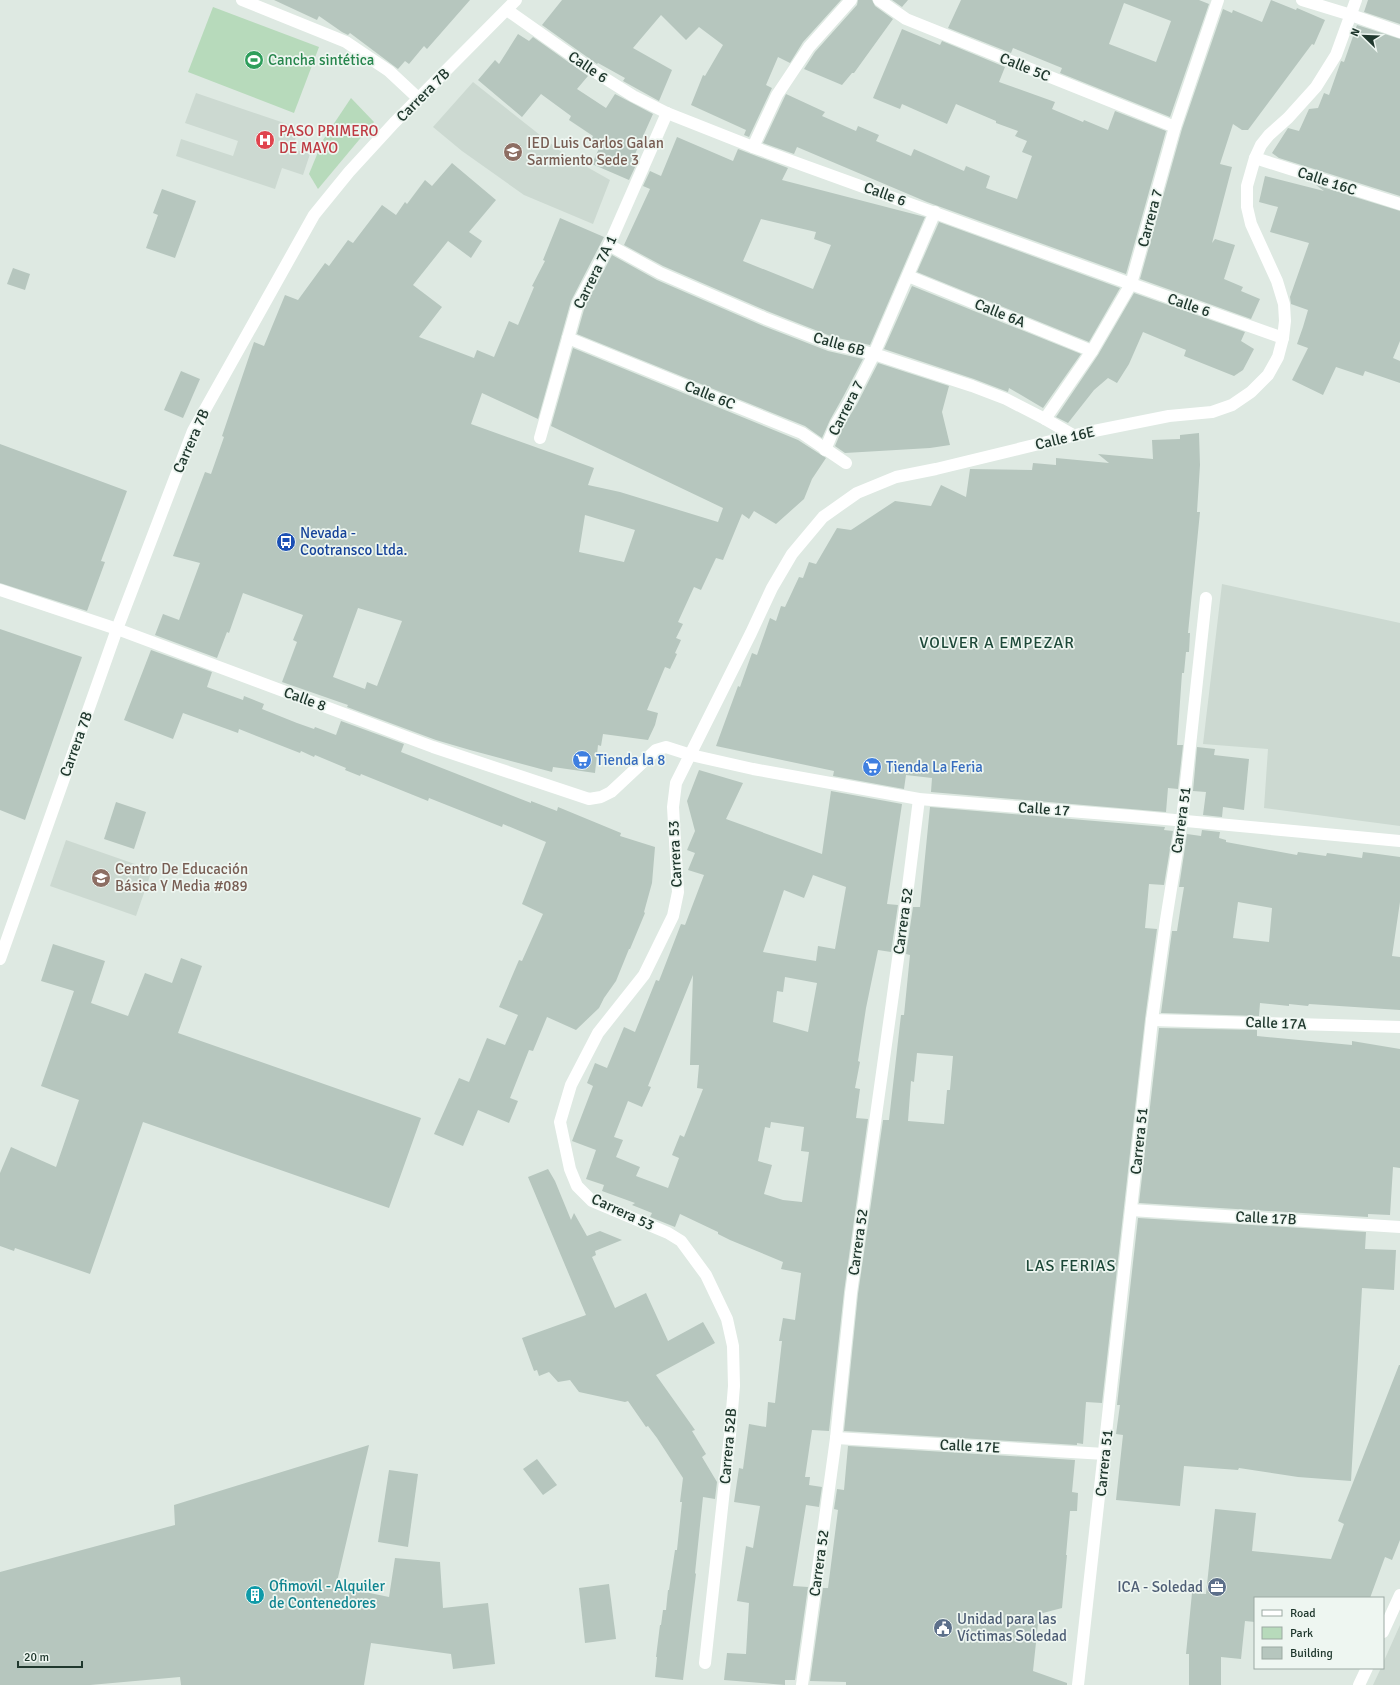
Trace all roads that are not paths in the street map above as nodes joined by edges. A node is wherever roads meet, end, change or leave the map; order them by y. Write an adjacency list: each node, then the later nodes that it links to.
1 (242, 0): 11 (street)
2 (516, 0): 8 (street, Carrera 7B)
3 (851, 0): 14 (street)
4 (879, 0): 13 (street, Calle 5C)
5 (1218, 0): 13 (street, Carrera 7)
6 (1302, 0): 9 (street)
7 (1356, 0): 9 (street, Calle 16E)
8 (507, 10): 11 (street, Carrera 7B); 12 (street, Calle 6)
9 (1351, 15): 10 (street); 15 (street, Calle 16E)
10 (1400, 32)
11 (419, 99): 33 (street, Carrera 7B)
12 (667, 113): 14 (street, Calle 6); 18 (street, Carrera 7A 1)
13 (1175, 127): 20 (street, Carrera 7)
14 (753, 147): 17 (street, Calle 6)
15 (1255, 158): 16 (street, Calle 16C); 22 (street, Calle 16E)
16 (1400, 204)
17 (935, 212): 19 (street, Carrera 7); 20 (street, Calle 6)
18 (609, 245): 21 (street, Carrera 7A 1); 24 (street, Calle 6B)
19 (908, 276): 23 (street, Calle 6A); 24 (street, Carrera 7)
20 (1131, 284): 22 (street, Calle 6); 23 (street, Carrera 7)
21 (568, 338): 27 (street, Carrera 7A 1); 28 (street, Calle 6C)
22 (1283, 338): 26 (street, Calle 16E)
23 (1092, 351): 25 (street, Carrera 7)
24 (874, 354): 25 (street, Calle 6B); 28 (street, Carrera 7)
25 (1045, 419): 26 (street, Calle 6B)
26 (1073, 435): 30 (street, Calle 16E)
27 (540, 438)
28 (825, 450): 29 (street, Calle 6C)
29 (846, 463)
30 (920, 473): 34 (street, Carrera 53)
31 (0, 590): 33 (street, Calle 8)
32 (1206, 598): 37 (street, Carrera 51)
33 (117, 629): 35 (street, Calle 8); 39 (street, Carrera 7B)
34 (692, 755): 35 (street, Calle 17); 36 (street, Calle 17); 44 (street, Carrera 53)
35 (611, 792)
36 (919, 799): 37 (street, Calle 17); 45 (street, Carrera 52)
37 (1182, 820): 38 (street, Calle 17); 40 (street, Carrera 51)
38 (1400, 841)
39 (0, 959)
40 (1152, 1020): 41 (street, Calle 17A); 42 (street, Carrera 51)
41 (1400, 1027)
42 (1131, 1210): 43 (street, Calle 17B); 46 (street, Carrera 51)
43 (1400, 1226)
44 (681, 1241): 49 (street, Carrera 52B)
45 (836, 1438): 46 (street, Calle 17E); 51 (street, Carrera 52)
46 (1105, 1454): 52 (street, Carrera 51)
47 (1400, 1595): 48 (street)
48 (1384, 1630)
49 (705, 1663)
50 (1367, 1669): 53 (street)
51 (802, 1685)
52 (1078, 1685)
53 (1359, 1685)

